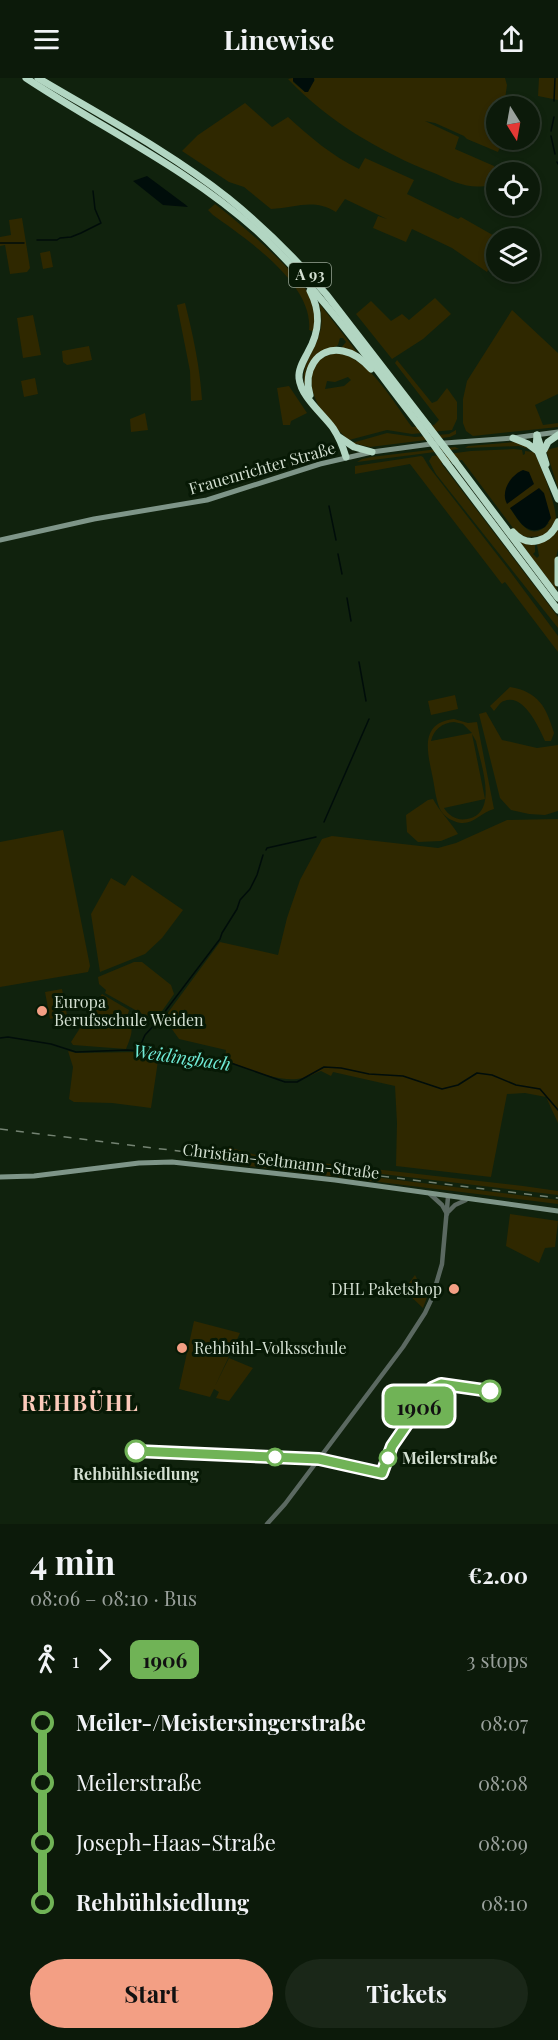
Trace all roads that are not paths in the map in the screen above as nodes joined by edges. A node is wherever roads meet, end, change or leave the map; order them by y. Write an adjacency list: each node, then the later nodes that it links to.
1 (26, 78): 3 (highway, A 93)
2 (38, 78): 14 (highway, A 93, bridge)
3 (303, 278): 4 (highway, A 93); 5 (highway)
4 (393, 392): 5 (highway); 20 (highway, A 93, bridge)
5 (311, 400): 8 (highway)
6 (558, 433): 7 (main road, Frauenrichter Straße); 11 (highway)
7 (537, 435): 9 (main road, Frauenrichter Straße); 11 (highway)
8 (339, 437): 10 (highway); 12 (highway)
9 (513, 438): 10 (main road, Frauenrichter Straße); 11 (highway)
10 (372, 452): 12 (main road, Frauenrichter Straße)
11 (542, 454): 13 (highway)
12 (346, 457): 16 (main road, Frauenrichter Straße)
13 (558, 499)
14 (492, 511): 15 (highway); 19 (highway, A 93)
15 (558, 522)
16 (0, 540)
17 (558, 560): 18 (highway)
18 (558, 584)
19 (558, 598)
20 (558, 610)
21 (0, 1176): 22 (main road, Christian-Seltmann-Straße)
22 (430, 1194): 23 (main road, Christian-Seltmann-Straße); 26 (street)
23 (448, 1197): 24 (main road, Christian-Seltmann-Straße); 26 (street)
24 (466, 1200): 25 (main road, Christian-Seltmann-Straße); 26 (street)
25 (558, 1212)
26 (447, 1214): 27 (street)
27 (267, 1524)

